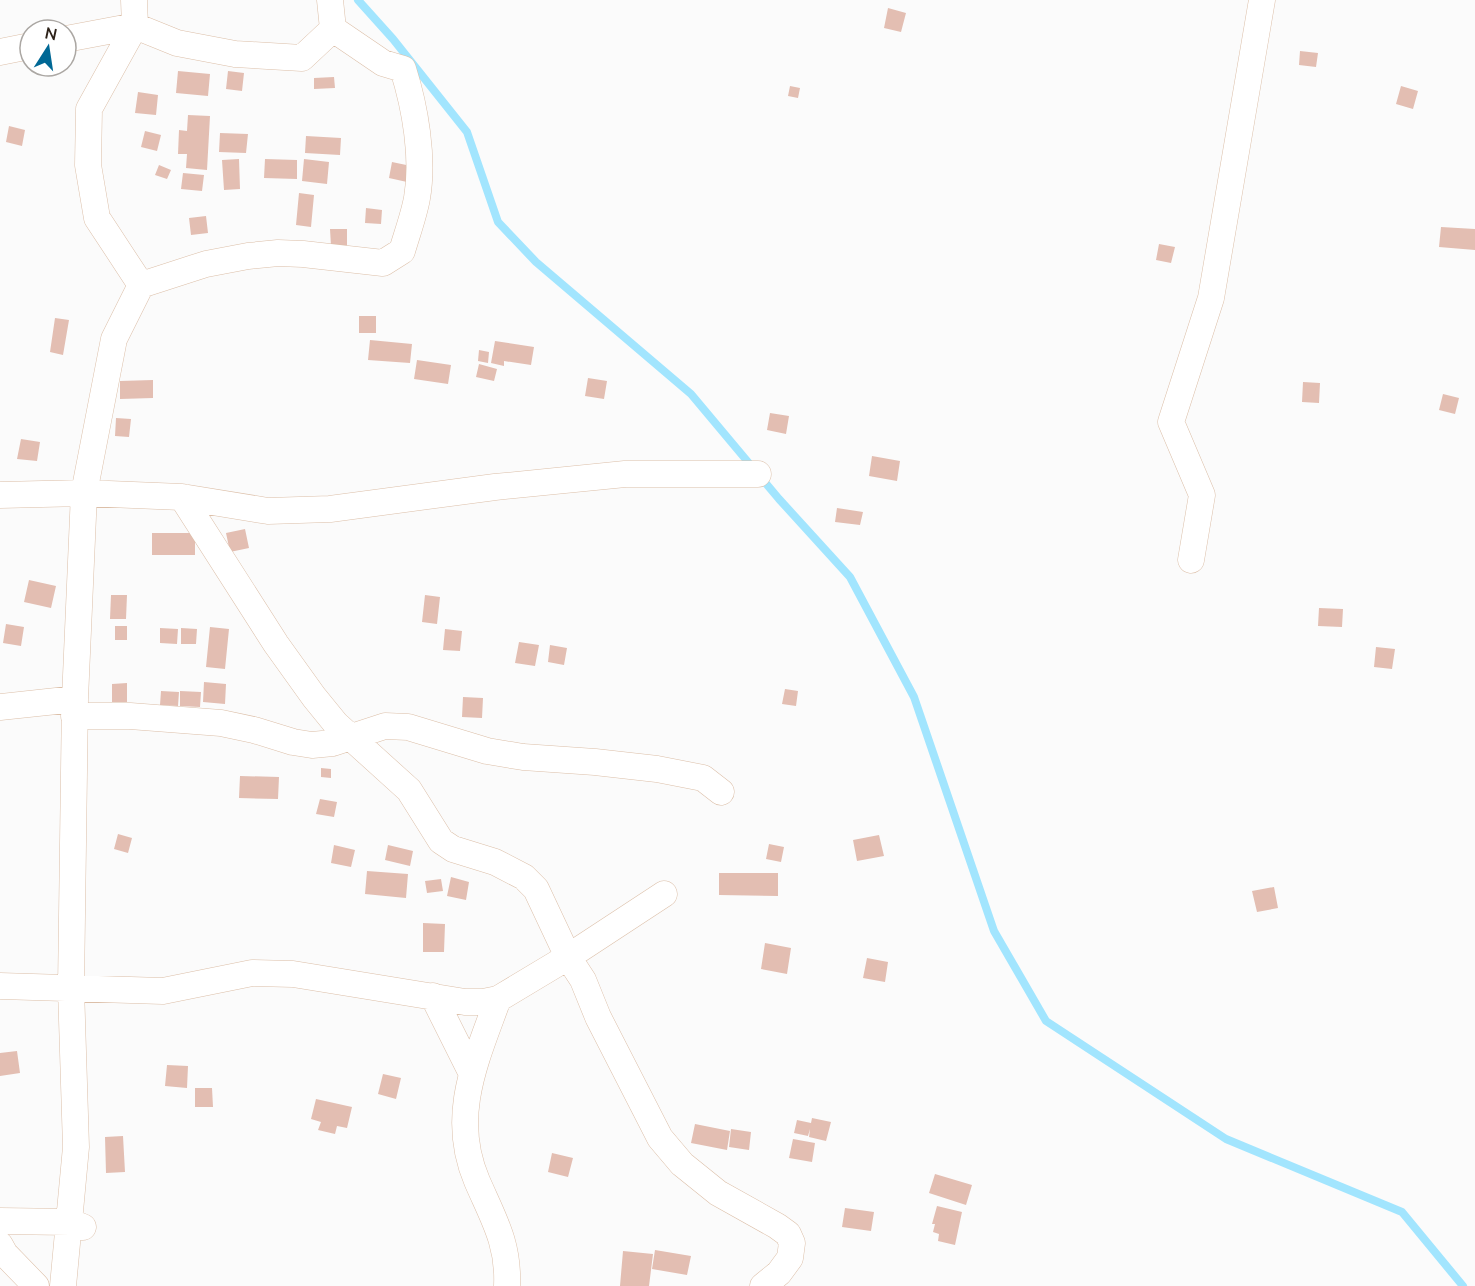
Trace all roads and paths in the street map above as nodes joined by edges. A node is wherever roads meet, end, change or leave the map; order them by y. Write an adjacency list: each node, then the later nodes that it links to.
1 (134, 0): 4 (street)
2 (330, 0): 5 (street)
3 (1262, 0): 14 (street)
4 (135, 26): 5 (street); 6 (street); 9 (street)
5 (333, 29): 9 (street)
6 (78, 37)
7 (18, 48): 8 (street)
8 (0, 52)
9 (141, 285): 11 (street)
10 (758, 474): 13 (street)
11 (84, 493): 12 (street); 13 (street); 16 (street)
12 (0, 495)
13 (182, 497): 17 (street)
14 (1191, 560)
15 (0, 707): 16 (street)
16 (74, 708): 17 (street); 22 (street)
17 (350, 736): 18 (street); 20 (street)
18 (721, 792)
19 (664, 894): 20 (street)
20 (568, 957): 24 (street); 32 (street)
21 (0, 986): 22 (street)
22 (70, 988): 23 (street); 27 (street)
23 (433, 996): 24 (street); 25 (street)
24 (498, 999): 25 (street)
25 (471, 1072): 31 (street)
26 (0, 1221): 27 (street)
27 (77, 1224): 30 (street)
28 (0, 1245): 29 (street)
29 (36, 1286)
30 (63, 1286)
31 (507, 1286)
32 (763, 1286)

